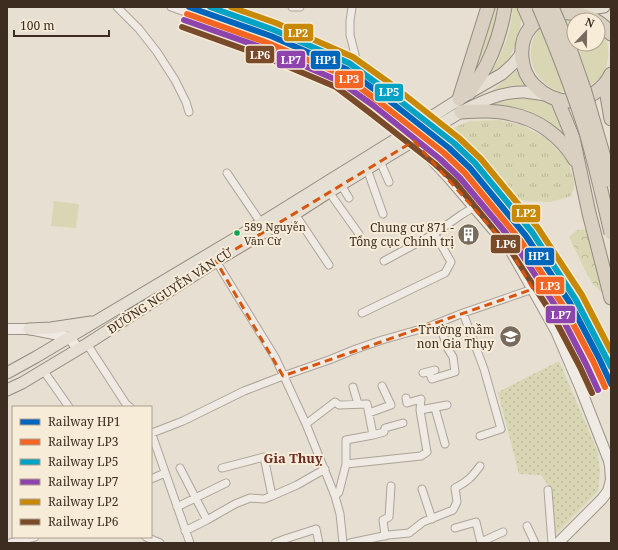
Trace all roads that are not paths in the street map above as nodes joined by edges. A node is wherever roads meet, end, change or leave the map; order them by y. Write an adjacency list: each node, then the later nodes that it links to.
1 (117, 7): 21 (street)
2 (171, 7): 18 (street)
3 (292, 7): 4 (street)
4 (300, 7)
5 (352, 7): 18 (street)
6 (482, 7): 20 (street)
7 (488, 7): 20 (highway)
8 (505, 7): 20 (highway)
9 (524, 7): 14 (highway)
10 (539, 7): 39 (highway, bridge)
11 (552, 7): 29 (highway, bridge)
12 (604, 7): 13 (main road)
13 (578, 8): 14 (highway); 15 (highway)
14 (532, 25): 16 (highway)
15 (611, 34)
16 (522, 53): 19 (highway); 20 (main road, ĐƯỜNG NGUYỄN VĂN CỪ)
17 (608, 79): 19 (highway); 22 (highway)
18 (351, 81): 23 (street)
19 (552, 97): 20 (main road, ĐƯỜNG NGUYỄN VĂN CỪ); 26 (highway)
20 (463, 98): 23 (main road, ĐƯỜNG NGUYỄN VĂN CỪ); 26 (highway)
21 (189, 112)
22 (611, 119)
23 (410, 137): 25 (main road, ĐƯỜNG NGUYỄN VĂN CỪ); 35 (street); 38 (main road, ĐƯỜNG NGUYỄN VĂN CỪ)
24 (611, 158): 32 (highway)
25 (380, 161): 27 (main road, ĐƯỜNG NGUYỄN VĂN CỪ); 30 (street)
26 (580, 168): 32 (highway)
27 (367, 169): 31 (main road, ĐƯỜNG NGUYỄN VĂN CỪ); 37 (street)
28 (227, 173): 38 (street)
29 (611, 181)
30 (389, 182)
31 (341, 185): 33 (main road, ĐƯỜNG NGUYỄN VĂN CỪ); 34 (street)
32 (583, 185): 46 (highway)
33 (329, 192): 36 (main road, ĐƯỜNG NGUYỄN VĂN CỪ); 40 (street)
34 (349, 198)
35 (474, 207): 41 (street); 45 (street)
36 (295, 214): 42 (main road, ĐƯỜNG NGUYỄN VĂN CỪ); 44 (street)
37 (383, 214)
38 (260, 223): 49 (main road, ĐƯỜNG NGUYỄN VĂN CỪ)
39 (611, 233)
40 (359, 234)
41 (434, 234): 43 (street); 47 (street)
42 (216, 261): 54 (main road, ĐƯỜNG NGUYỄN VĂN CỪ); 58 (street)
43 (384, 261)
44 (329, 265)
45 (533, 289): 48 (street); 85 (street)
46 (611, 298)
47 (362, 312)
48 (463, 313): 50 (street); 74 (street)
49 (96, 322): 52 (main road); 53 (main road, ĐƯỜNG NGUYỄN VĂN CỪ)
50 (439, 322): 56 (street); 58 (street)
51 (7, 329): 52 (street)
52 (29, 329): 53 (street)
53 (69, 337): 54 (street); 57 (main road, ĐƯỜNG NGUYỄN VĂN CỪ)
54 (82, 347): 55 (main road, ĐƯỜNG NGUYỄN VĂN CỪ); 66 (street)
55 (43, 370): 61 (main road, ĐƯỜNG NGUYỄN VĂN CỪ); 65 (street)
56 (429, 372)
57 (7, 373)
58 (283, 376): 71 (street); 72 (street)
59 (382, 386): 69 (street)
60 (353, 387): 63 (street)
61 (7, 390)
62 (406, 398): 68 (street)
63 (358, 404): 69 (street); 71 (street)
64 (447, 405): 67 (street)
65 (68, 406)
66 (129, 406)
67 (435, 408): 68 (street); 76 (street)
68 (420, 410): 78 (street)
69 (369, 413): 73 (street)
70 (403, 423): 73 (street)
71 (306, 424): 82 (street)
72 (152, 432)
73 (373, 435): 78 (street)
74 (480, 436)
75 (152, 437): 77 (street)
76 (445, 444)
77 (154, 448): 83 (street)
78 (346, 464): 91 (street)
79 (480, 466): 94 (street)
80 (180, 468): 92 (street)
81 (222, 468): 90 (street)
82 (325, 469): 90 (street); 91 (street)
83 (165, 473): 84 (street); 93 (street)
84 (152, 479)
85 (611, 480): 113 (street)
86 (226, 483): 92 (street)
87 (391, 486): 100 (street)
88 (422, 489): 94 (street)
89 (548, 490): 112 (street)
90 (272, 496): 95 (street)
91 (335, 496): 108 (street)
92 (196, 498): 93 (street); 95 (street)
93 (177, 506): 98 (street)
94 (432, 519): 100 (street)
95 (207, 520): 98 (street)
96 (527, 526): 111 (street)
97 (455, 528): 110 (street)
98 (185, 531): 105 (street)
99 (503, 532): 110 (street)
100 (385, 536): 109 (street)
101 (30, 538): 103 (street)
102 (148, 538): 104 (street)
103 (10, 543)
104 (160, 543)
105 (190, 543)
106 (275, 543): 107 (street)
107 (319, 543)
108 (343, 543)
109 (350, 543)
110 (481, 543)
111 (534, 543)
112 (552, 543)
113 (558, 543)

